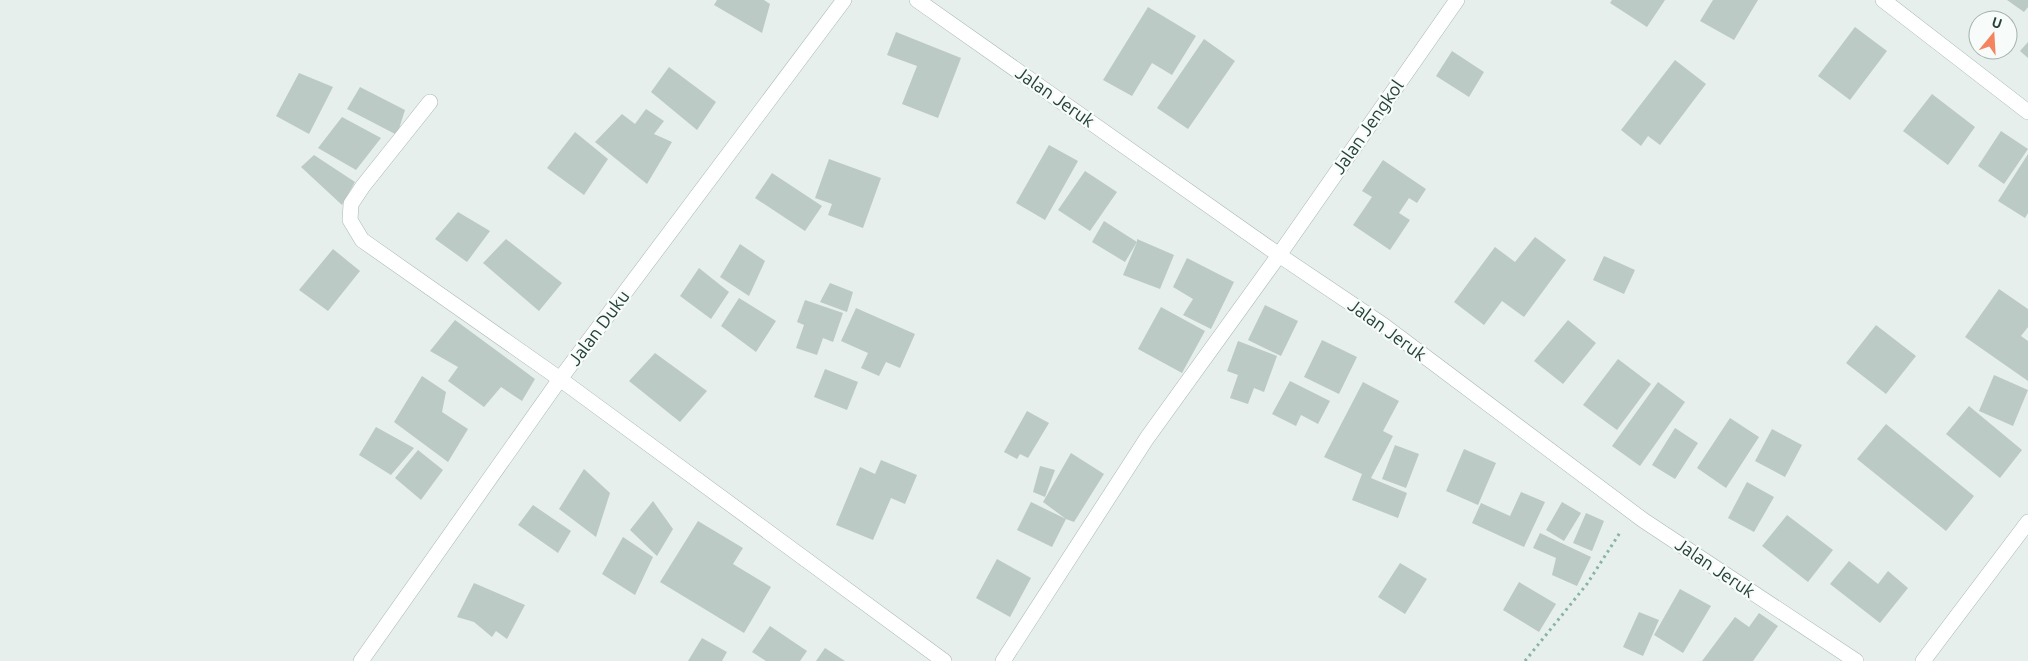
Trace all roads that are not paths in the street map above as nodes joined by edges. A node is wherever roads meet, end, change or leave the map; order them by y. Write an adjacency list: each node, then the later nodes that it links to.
1 (844, 0): 8 (street, Jalan Duku)
2 (917, 0): 7 (street, Jalan Jeruk)
3 (1457, 0): 7 (street, Jalan Jengkol)
4 (1883, 0): 6 (street)
5 (430, 102): 8 (street)
6 (2028, 112)
7 (1279, 255): 12 (street, Jalan Jengkol); 13 (street, Jalan Jeruk)
8 (560, 379): 10 (street, Jalan Duku); 11 (street)
9 (2028, 522): 14 (street)
10 (361, 661)
11 (944, 661)
12 (1003, 661)
13 (1856, 661)
14 (1923, 661)

